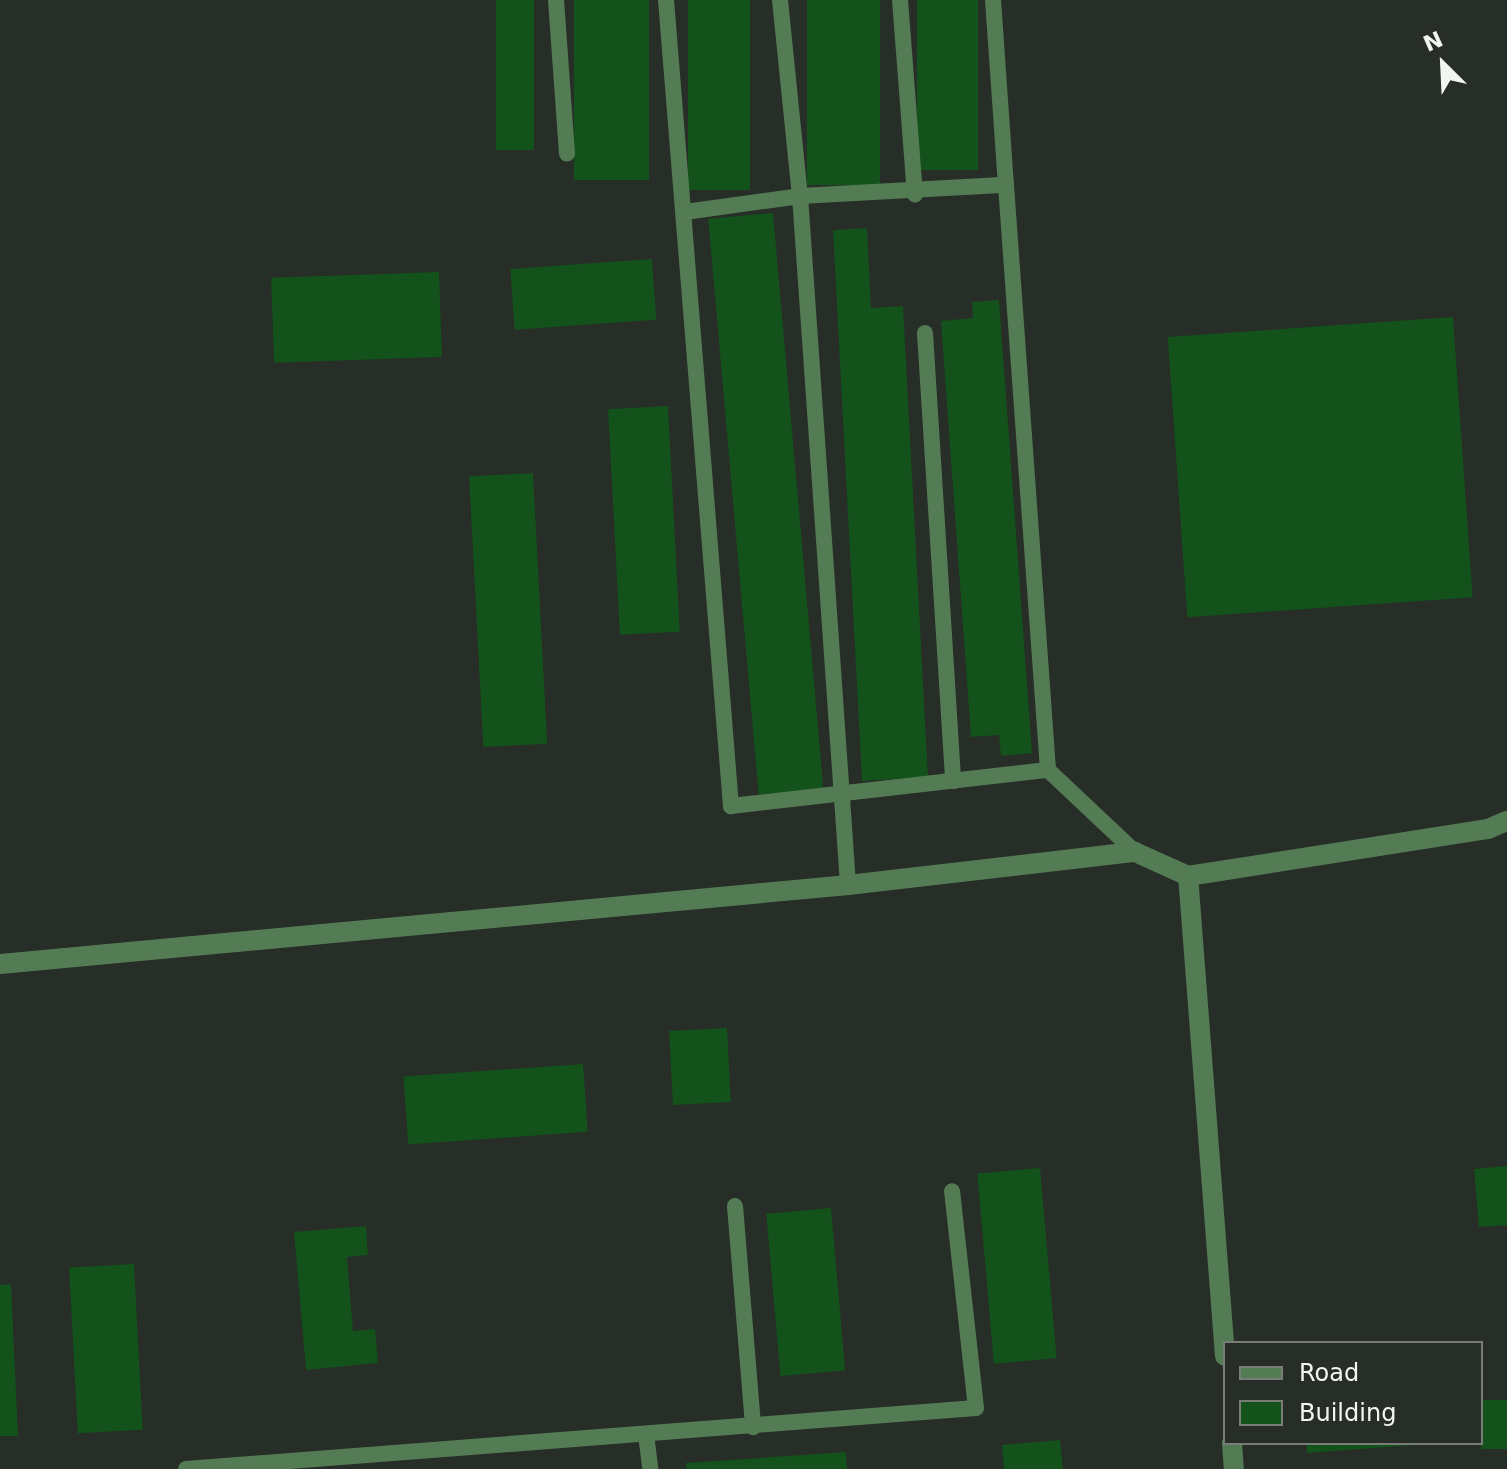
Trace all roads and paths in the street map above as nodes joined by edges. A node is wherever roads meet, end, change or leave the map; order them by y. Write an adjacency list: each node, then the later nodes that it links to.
1 (556, 0): 6 (lane)
2 (666, 0): 10 (lane)
3 (780, 0): 9 (lane)
4 (900, 0): 8 (lane)
5 (993, 0): 7 (lane)
6 (567, 154)
7 (1006, 185): 8 (lane); 12 (lane)
8 (915, 194): 9 (lane)
9 (800, 196): 10 (lane); 14 (lane)
10 (685, 212): 14 (lane)
11 (925, 333): 13 (lane)
12 (1048, 770): 13 (lane); 16 (lane)
13 (953, 781): 14 (lane)
14 (841, 793): 18 (lane)
15 (1507, 821): 17 (street)
16 (1135, 852): 17 (street); 18 (street)
17 (1188, 876): 22 (street)
18 (848, 885): 19 (street)
19 (0, 964)
20 (952, 1191): 23 (lane)
21 (735, 1206): 23 (lane)
22 (1224, 1341)
23 (753, 1427): 24 (lane)
24 (646, 1434): 26 (lane); 27 (lane)
25 (1232, 1445): 28 (street)
26 (186, 1469)
27 (650, 1469)
28 (1234, 1469)

